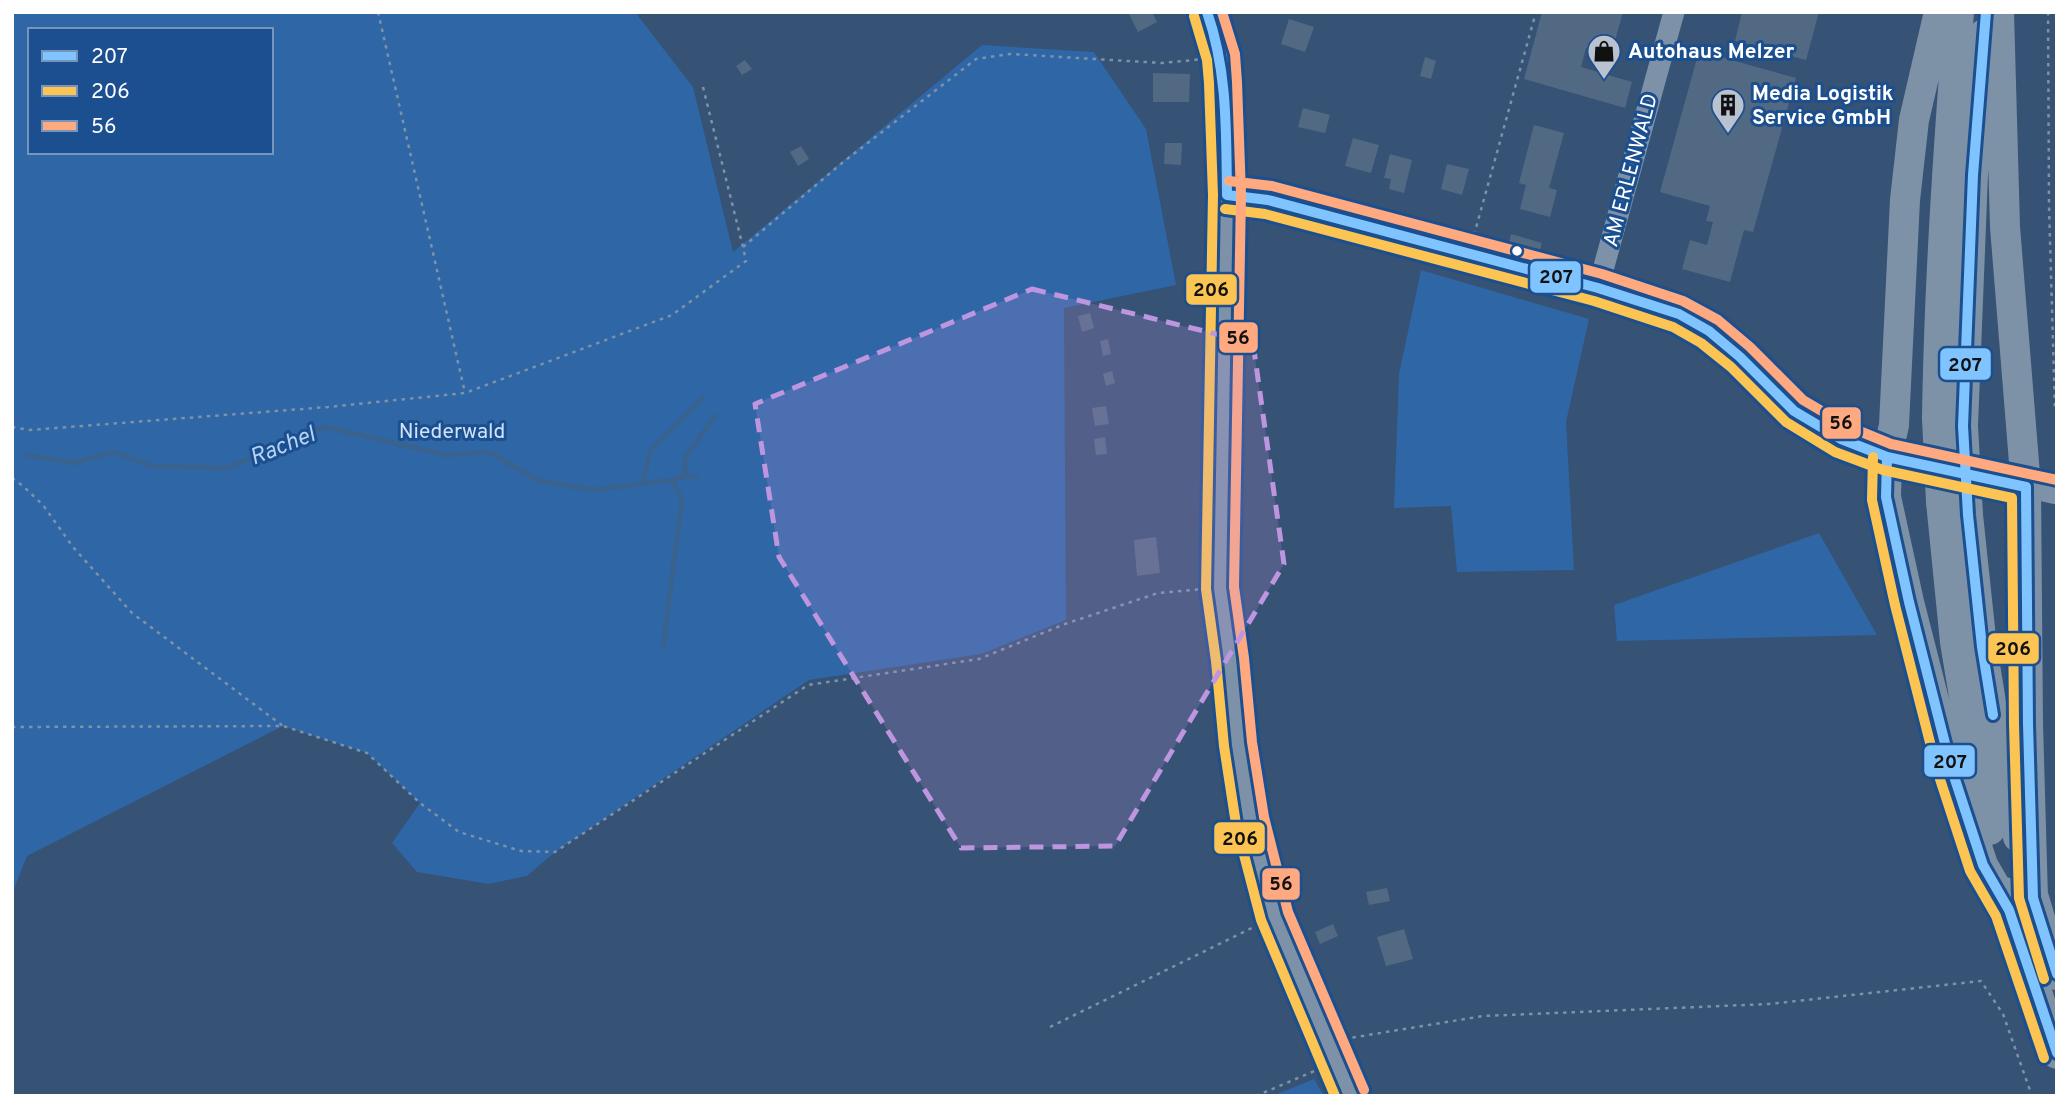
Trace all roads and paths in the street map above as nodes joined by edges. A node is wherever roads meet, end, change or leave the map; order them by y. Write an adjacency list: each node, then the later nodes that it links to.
1 (378, 12): 16 (path)
2 (1207, 12): 10 (street)
3 (1536, 12): 14 (path)
4 (1674, 12): 15 (street, AM ERLENWALD)
5 (1939, 12): 20 (highway)
6 (1959, 12): 18 (highway)
7 (1986, 12): 18 (highway)
8 (1999, 12): 22 (highway)
9 (2048, 12): 17 (path)
10 (1221, 57): 12 (street); 13 (path)
11 (704, 87): 13 (path)
12 (1227, 195): 14 (street); 24 (street)
13 (743, 247): 16 (path)
14 (1469, 253): 15 (street)
15 (1598, 288): 20 (street)
16 (465, 393): 19 (path)
17 (2057, 413)
18 (1950, 422): 27 (highway, bridge); 27 (highway, bridge)
19 (12, 427)
20 (1887, 457): 22 (street); 27 (highway)
21 (12, 478): 25 (path)
22 (2026, 487): 23 (street); 27 (highway)
23 (2057, 494)
24 (1220, 587): 25 (path); 28 (street)
25 (283, 726): 26 (path)
26 (12, 727)
27 (2021, 904): 29 (highway); 32 (highway)
28 (1275, 916): 30 (path); 31 (street)
29 (2057, 975)
30 (1050, 1027)
31 (1326, 1042): 33 (street); 36 (path)
32 (2057, 1054)
33 (1336, 1064): 34 (path); 35 (street)
34 (1256, 1096)
35 (1351, 1096)
36 (2032, 1096)

